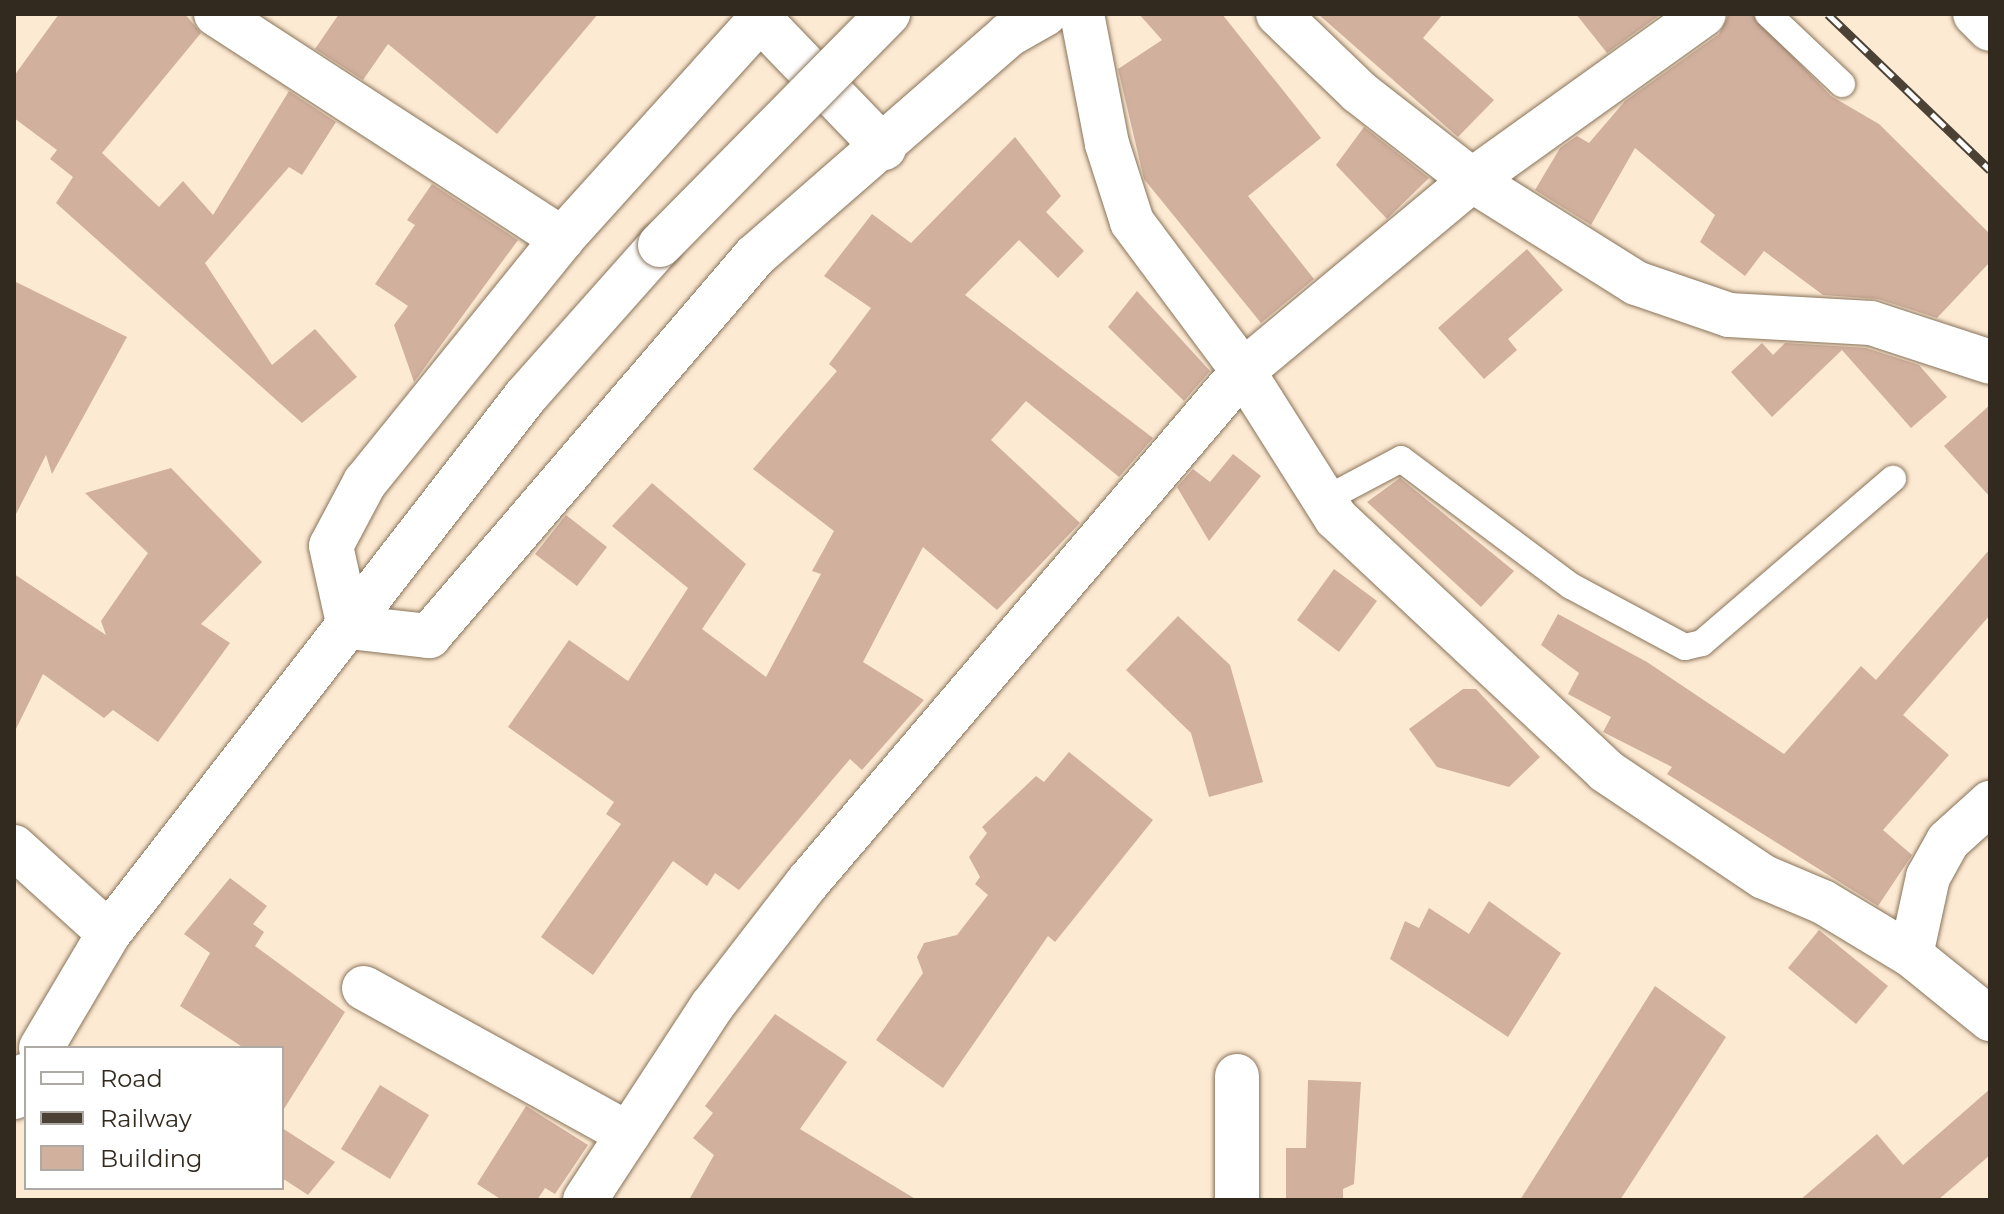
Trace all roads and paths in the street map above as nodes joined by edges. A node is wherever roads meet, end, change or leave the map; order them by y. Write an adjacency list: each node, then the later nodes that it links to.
1 (216, 14): 14 (street)
2 (888, 14): 19 (street, bridge)
3 (1045, 14): 12 (street)
4 (1082, 14): 16 (street)
5 (1278, 14): 13 (street)
6 (1704, 14): 13 (street)
7 (1768, 14): 11 (lane)
8 (1975, 14): 10 (street)
9 (763, 16): 12 (street); 14 (street)
10 (1990, 29)
11 (1842, 84)
12 (884, 148): 19 (street)
13 (1472, 180): 15 (street); 16 (street)
14 (562, 239): 19 (street)
15 (1990, 362)
16 (1243, 371): 18 (street); 30 (street)
17 (1893, 479): 18 (lane)
18 (1324, 500): 23 (street)
19 (349, 627): 22 (street)
20 (1990, 803): 23 (street)
21 (14, 847): 22 (street)
22 (109, 933): 26 (street)
23 (1911, 955): 25 (street)
24 (364, 988): 30 (street)
25 (1990, 1019)
26 (42, 1046)
27 (1237, 1076): 32 (street)
28 (24, 1079): 29 (street)
29 (14, 1097)
30 (628, 1134): 31 (street)
31 (585, 1200)
32 (1237, 1200)

